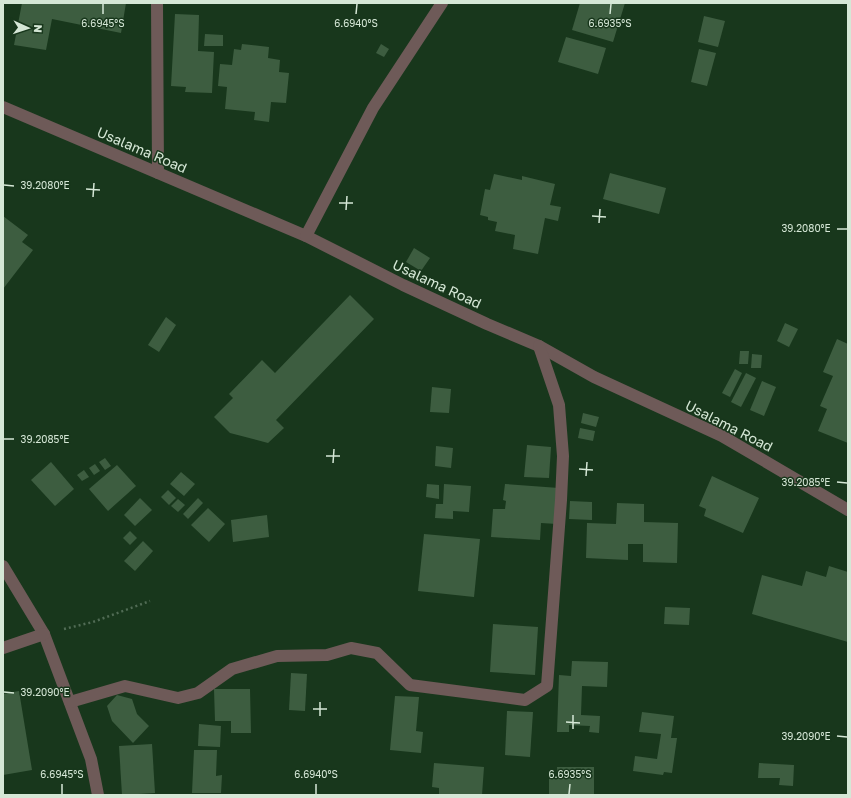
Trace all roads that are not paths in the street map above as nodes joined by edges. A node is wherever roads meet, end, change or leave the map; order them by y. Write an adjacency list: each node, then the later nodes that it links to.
1 (157, 3): 4 (street)
2 (442, 3): 5 (street)
3 (3, 107): 4 (street, Usalama Road)
4 (158, 173): 5 (street, Usalama Road)
5 (306, 236): 6 (street, Usalama Road)
6 (539, 346): 7 (street, Usalama Road); 11 (street)
7 (848, 510)
8 (3, 566): 9 (street)
9 (44, 634): 10 (street); 11 (street)
10 (3, 648)
11 (70, 702): 12 (street)
12 (98, 795)

